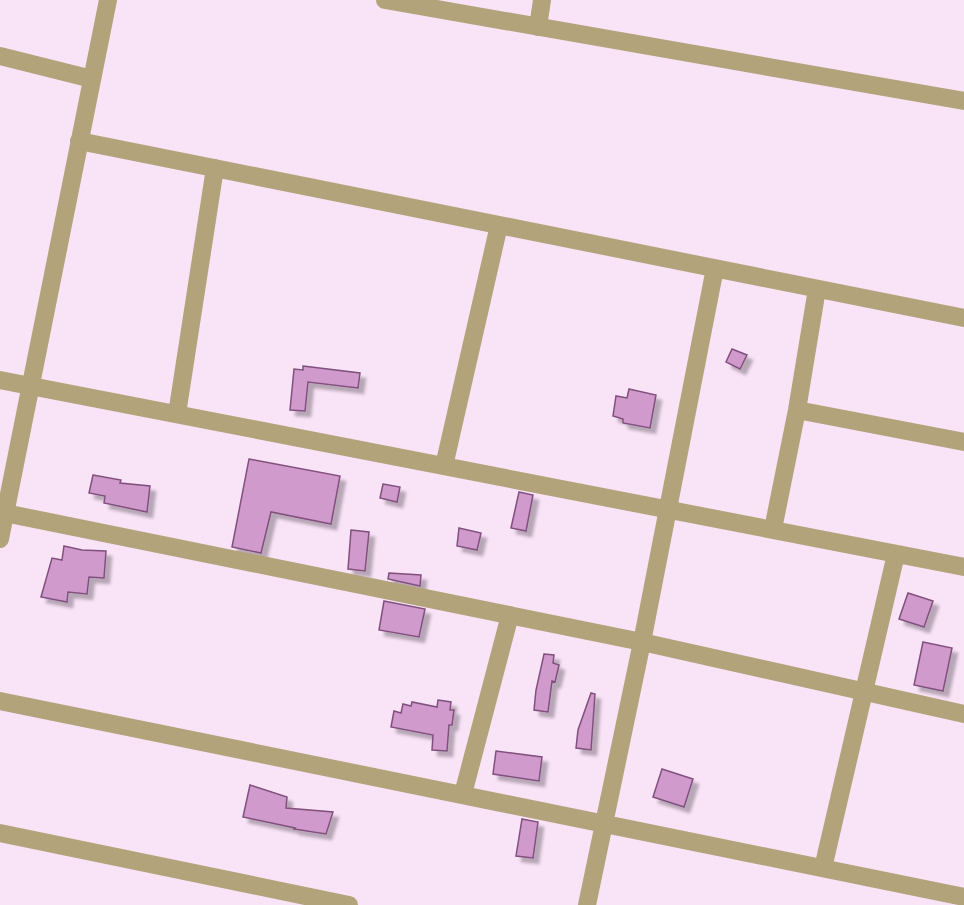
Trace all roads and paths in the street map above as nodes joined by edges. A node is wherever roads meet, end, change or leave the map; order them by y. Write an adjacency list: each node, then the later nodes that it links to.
1 (108, 0): 6 (street)
2 (385, 0): 4 (street)
3 (542, 0): 4 (street)
4 (538, 27): 7 (street)
5 (0, 56): 6 (street)
6 (92, 79): 8 (street)
7 (964, 101)
8 (79, 141): 9 (street); 15 (street)
9 (215, 168): 10 (street); 17 (street)
10 (499, 225): 11 (street); 19 (street)
11 (715, 268): 12 (street); 20 (street)
12 (817, 289): 13 (street); 16 (street)
13 (964, 318)
14 (0, 381): 15 (street)
15 (29, 385): 17 (street); 21 (street)
16 (797, 410): 18 (street); 22 (street)
17 (177, 414): 19 (street)
18 (964, 442)
19 (444, 466): 20 (street)
20 (667, 509): 22 (street); 27 (street)
21 (2, 512): 23 (street); 26 (street)
22 (773, 530): 24 (street)
23 (0, 539)
24 (896, 554): 25 (street); 28 (street)
25 (964, 567)
26 (510, 615): 27 (street); 31 (street)
27 (642, 642): 28 (street); 32 (street)
28 (864, 691): 30 (street); 34 (street)
29 (0, 701): 31 (street)
30 (964, 714)
31 (463, 794): 32 (street)
32 (604, 823): 34 (street); 37 (street)
33 (0, 833): 36 (street)
34 (823, 868): 35 (street)
35 (964, 897)
36 (350, 905)
37 (587, 905)

